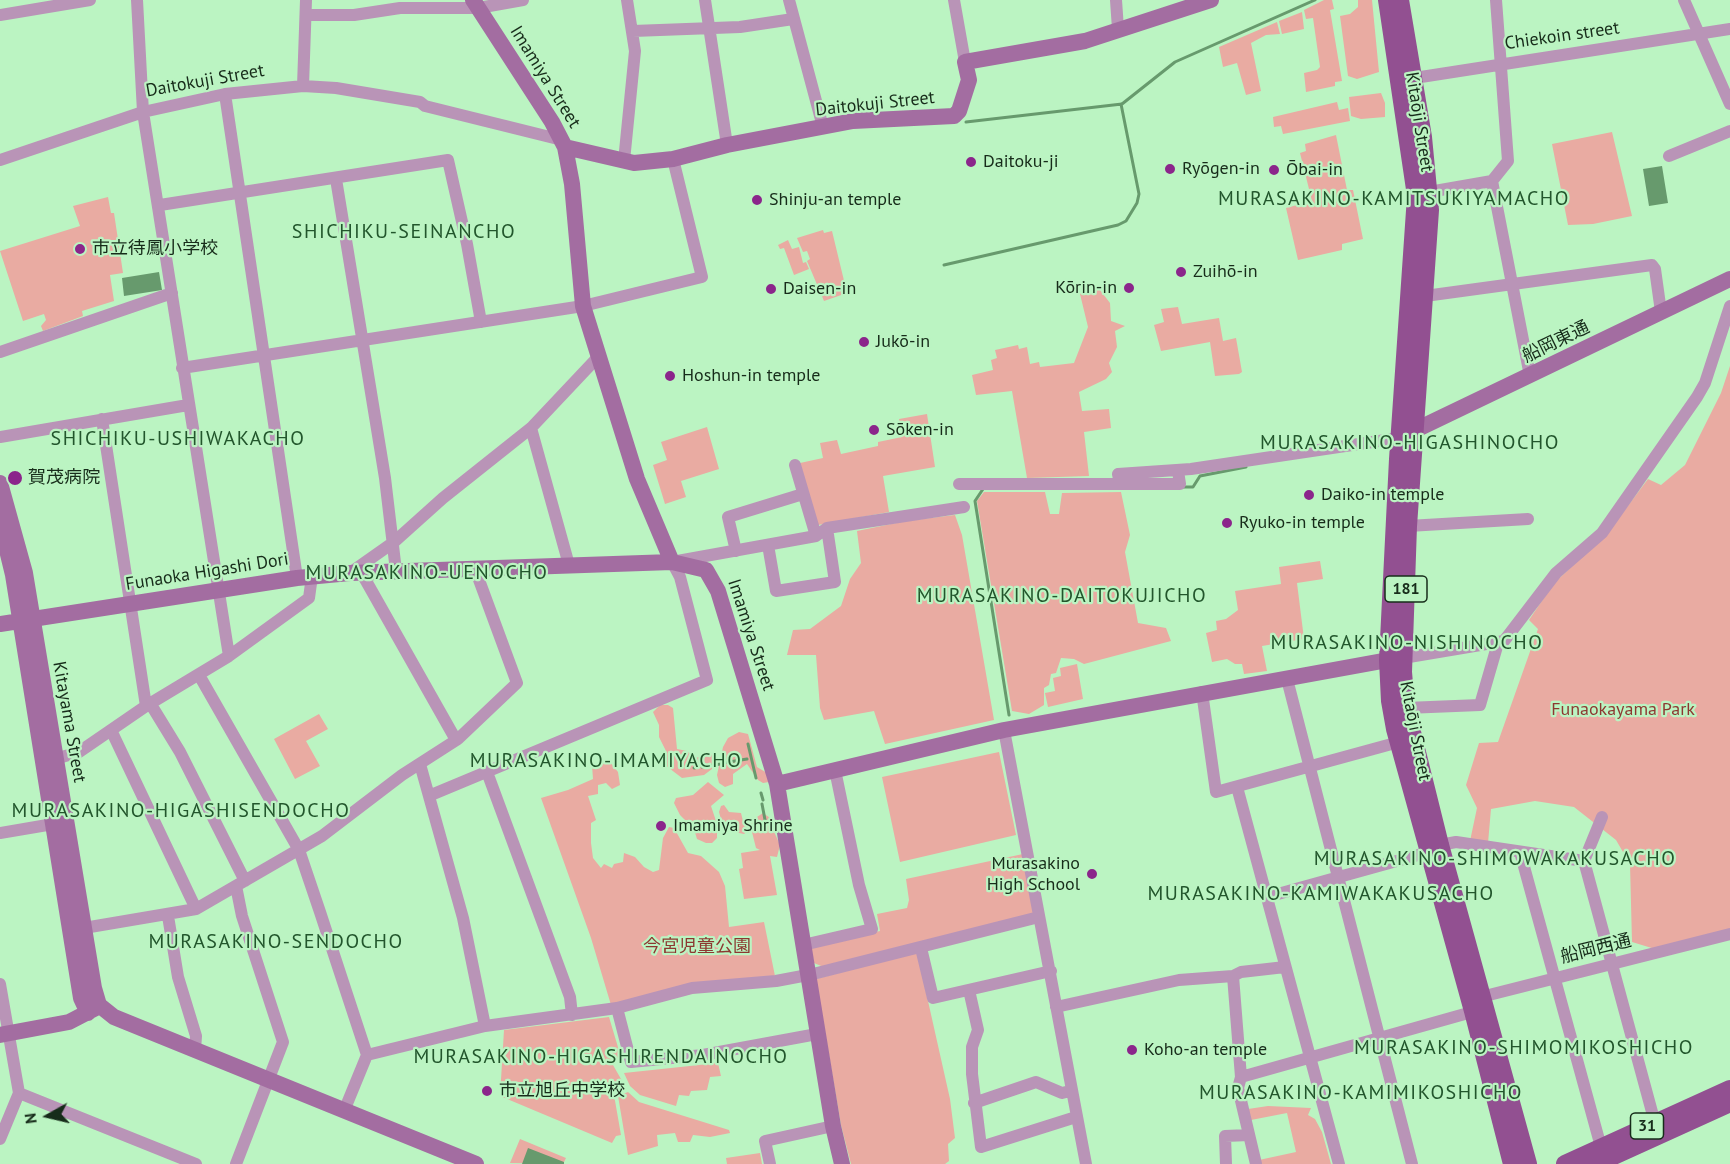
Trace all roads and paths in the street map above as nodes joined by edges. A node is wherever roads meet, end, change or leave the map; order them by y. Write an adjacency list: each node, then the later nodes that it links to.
1 (90, 0): 15 (street)
2 (137, 0): 31 (street)
3 (306, 0): 18 (street)
4 (523, 0): 16 (street)
5 (627, 0): 23 (street)
6 (705, 0): 20 (street)
7 (789, 0): 19 (street)
8 (954, 0): 25 (street)
9 (1116, 0): 21 (street)
10 (1211, 0): 21 (street)
11 (1387, 0): 27 (main road, Kitaōji Street / 181)
12 (1400, 0): 27 (main road, Kitaōji Street / 181)
13 (1496, 0): 26 (street)
14 (1684, 0): 24 (street)
15 (55, 3): 17 (street)
16 (476, 4): 18 (street); 34 (street, Imamiya Street)
17 (0, 15)
18 (306, 15): 28 (street)
19 (793, 19): 20 (street); 32 (street)
20 (709, 27): 23 (street); 35 (street)
21 (1118, 29): 25 (street)
22 (1730, 29): 24 (street, Chiekoin street)
23 (633, 31): 39 (street)
24 (1699, 34): 26 (street, Chiekoin street); 30 (street)
25 (965, 62): 32 (street, Daitokuji Street)
26 (1500, 63): 27 (street, Chiekoin street); 41 (street)
27 (1406, 80): 43 (main road, Kitaōji Street / 181); 62 (main road, Kitaōji Street / 181)
28 (303, 86): 29 (street, Daitokuji Street); 34 (street, Daitokuji Street)
29 (225, 94): 31 (street, Daitokuji Street); 42 (street)
30 (1730, 104)
31 (143, 112): 38 (street, Daitokuji Street); 44 (street)
32 (823, 127): 35 (street, Daitokuji Street)
33 (1730, 131): 36 (street)
34 (564, 144): 39 (street, Daitokuji Street); 49 (street, Imamiya Street)
35 (726, 145): 37 (street, Daitokuji Street)
36 (1668, 156)
37 (673, 159): 39 (street, Daitokuji Street); 49 (street)
38 (0, 160)
39 (624, 161)
40 (336, 178): 42 (street); 52 (street); 53 (street)
41 (1492, 181): 43 (street); 46 (street)
42 (238, 192): 44 (street); 55 (street)
43 (1429, 192): 48 (main road, Kitaōji Street / 181)
44 (160, 205): 47 (street)
45 (1730, 279): 51 (street, 船岡東通)
46 (1511, 284): 48 (street); 51 (street); 58 (street)
47 (172, 293): 54 (street); 57 (street)
48 (1425, 296): 62 (main road, Kitaōji Street / 181)
49 (584, 306): 52 (street); 56 (street, Imamiya Street)
50 (1730, 306): 87 (street)
51 (1661, 312): 58 (street, 船岡東通)
52 (481, 322): 53 (street)
53 (362, 340): 55 (street); 74 (street)
54 (0, 352)
55 (263, 356): 57 (street); 82 (street)
56 (597, 358): 61 (street); 77 (street, Imamiya Street)
57 (182, 368): 59 (street)
58 (1530, 376): 62 (street, 船岡東通)
59 (188, 405): 60 (street); 83 (street)
60 (102, 419): 63 (street); 84 (street)
61 (531, 428): 74 (street); 78 (street)
62 (1406, 435): 66 (street); 71 (main road, Kitaōji Street / 181); 89 (main road, Kitaōji Street / 181)
63 (0, 437)
64 (795, 465): 67 (street)
65 (0, 483): 70 (street, Kitayama Street)
66 (959, 484)
67 (803, 494): 73 (street); 76 (street)
68 (964, 507): 72 (street)
69 (1528, 519): 71 (street)
70 (5, 524): 85 (street, Kitayama Street)
71 (1408, 526): 89 (main road, Kitaōji Street / 181)
72 (827, 528): 73 (street); 75 (street)
73 (816, 536): 75 (street)
74 (394, 542): 80 (street); 81 (street)
75 (768, 545): 76 (street)
76 (736, 551): 77 (street)
77 (672, 562): 78 (street, Funaoka Higashi Dori); 103 (street); 104 (street, Imamiya Street)
78 (569, 565): 79 (street, Funaoka Higashi Dori)
79 (474, 569): 80 (street, Funaoka Higashi Dori); 97 (street)
80 (396, 571): 81 (street, Funaoka Higashi Dori)
81 (356, 573): 82 (street, Funaoka Higashi Dori); 97 (street)
82 (304, 577): 83 (street, Funaoka Higashi Dori); 88 (street)
83 (219, 590): 84 (street, Funaoka Higashi Dori); 88 (street)
84 (130, 604): 85 (street, Funaoka Higashi Dori); 93 (street)
85 (26, 620): 86 (street, Funaoka Higashi Dori); 99 (street, Kitayama Street)
86 (0, 624)
87 (1498, 644): 89 (street); 94 (street)
88 (229, 656): 90 (street)
89 (1396, 659): 91 (street); 94 (main road, Kitaōji Street / 181); 98 (main road, Kitaōji Street / 181)
90 (199, 675): 93 (street); 111 (street)
91 (1287, 678): 92 (street); 101 (street)
92 (1202, 692): 96 (street); 105 (street)
93 (148, 704): 95 (street); 115 (street)
94 (1406, 708): 110 (main road, Kitaōji Street / 181)
95 (111, 730): 99 (street); 117 (street)
96 (1005, 730): 102 (street); 119 (street)
97 (456, 740): 100 (street)
98 (1399, 742): 101 (street); 110 (main road, Kitaōji Street / 181)
99 (49, 760): 108 (street, Kitayama Street)
100 (420, 764): 106 (street); 111 (street)
101 (1310, 767): 105 (street); 114 (street)
102 (835, 770): 104 (street); 122 (street)
103 (487, 772): 106 (street); 136 (street)
104 (777, 784): 122 (street, Imamiya Street)
105 (1237, 787): 116 (street)
106 (431, 795): 137 (street)
107 (1602, 817): 113 (street)
108 (60, 823): 109 (street); 120 (street, Kitayama Street); 135 (street, Kitayama Street)
109 (0, 833)
110 (1435, 849): 112 (street); 114 (street); 132 (main road, Kitaōji Street / 181)
111 (299, 850): 115 (street); 142 (street)
112 (1520, 852): 113 (street); 129 (street)
113 (1584, 861): 124 (street)
114 (1338, 877): 116 (street); 140 (street)
115 (241, 883): 117 (street); 145 (street)
116 (1267, 897): 125 (street)
117 (196, 909): 118 (street)
118 (168, 916): 120 (street); 141 (street)
119 (1039, 917): 123 (street); 126 (street)
120 (84, 928): 135 (street, Kitayama Street)
121 (1730, 934): 124 (street, 船岡西通)
122 (803, 945): 127 (street, Imamiya Street)
123 (921, 948): 127 (street); 131 (street)
124 (1612, 964): 129 (street, 船岡西通); 153 (street)
125 (1285, 967): 128 (street); 143 (street)
126 (1051, 971): 131 (street); 133 (street)
127 (808, 975): 134 (street); 139 (street, Imamiya Street)
128 (1233, 976): 133 (street); 144 (street)
129 (1555, 978): 132 (street, 船岡西通); 157 (street)
130 (0, 984): 138 (street)
131 (969, 990): 149 (street)
132 (1478, 1004): 140 (street, 船岡西通); 170 (main road, Kitaōji Street / 181); 171 (main road, Kitaōji Street / 181)
133 (1056, 1007): 147 (street)
134 (617, 1008): 136 (street); 139 (street)
135 (93, 1009): 138 (street); 141 (street); 145 (street)
136 (572, 1015): 137 (street)
137 (485, 1026): 142 (street)
138 (4, 1034): 148 (street)
139 (817, 1034): 154 (street, Imamiya Street)
140 (1380, 1039): 143 (street, 船岡西通); 169 (street)
141 (196, 1046): 145 (street)
142 (367, 1055): 151 (street)
143 (1310, 1058): 144 (street, 船岡西通); 168 (street)
144 (1241, 1077): 155 (street)
145 (267, 1086): 151 (street); 161 (street)
146 (1730, 1089): 153 (main road, 31)
147 (1070, 1091): 149 (street); 152 (street)
148 (19, 1093): 156 (street); 160 (street)
149 (974, 1103): 152 (street)
150 (1730, 1103): 158 (main road, 31)
151 (342, 1116): 159 (street); 162 (street)
152 (1076, 1117): 165 (street)
153 (1654, 1123): 157 (main road, 31)
154 (833, 1126): 163 (street); 164 (street, Imamiya Street)
155 (1249, 1135): 166 (street); 167 (street)
156 (0, 1139)
157 (1599, 1156): 158 (main road, 31); 172 (main road, 31)
158 (1629, 1156)
159 (468, 1162)
160 (188, 1163)
161 (236, 1164)
162 (445, 1164)
163 (770, 1164)
164 (842, 1164)
165 (1086, 1164)
166 (1226, 1164)
167 (1256, 1164)
168 (1339, 1164)
169 (1412, 1164)
170 (1512, 1164)
171 (1528, 1164)
172 (1565, 1164)

